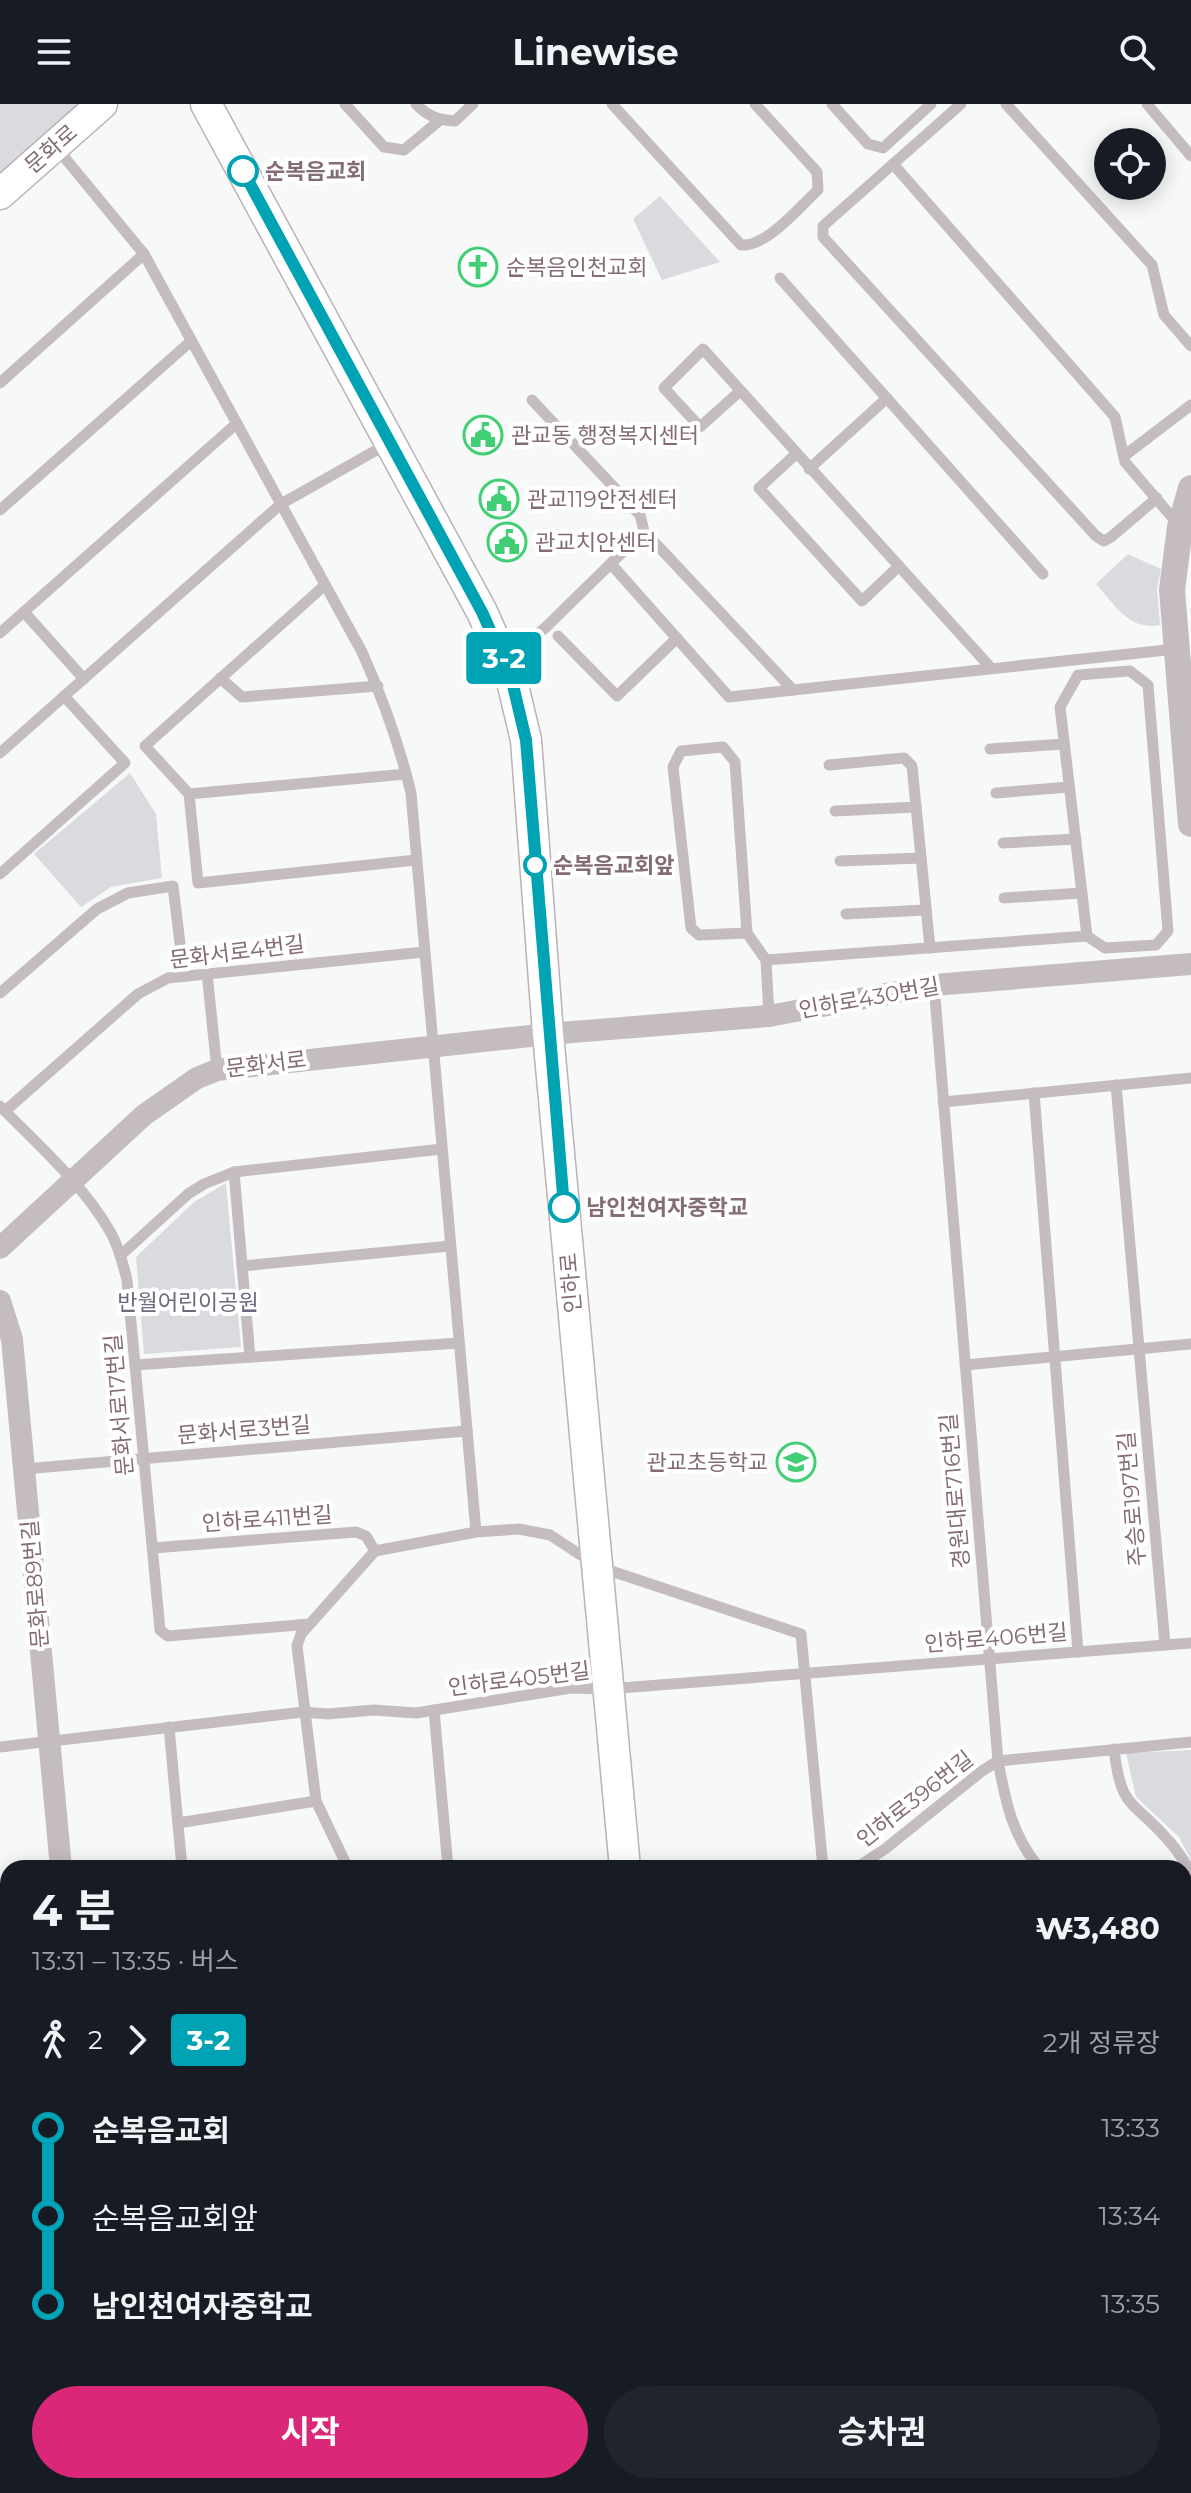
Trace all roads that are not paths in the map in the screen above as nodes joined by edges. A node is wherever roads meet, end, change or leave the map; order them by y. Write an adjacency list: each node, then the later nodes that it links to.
1 (102, 104): 14 (main road, 문화로)
2 (206, 104): 28 (main road, 인하로)
3 (345, 104): 13 (lane)
4 (416, 104): 13 (lane)
5 (473, 104): 13 (lane)
6 (612, 104): 7 (lane)
7 (755, 104)
8 (832, 104): 9 (lane)
9 (931, 104)
10 (961, 104): 16 (lane)
11 (1006, 104): 21 (lane)
12 (1147, 104): 15 (lane)
13 (440, 120)
14 (55, 146): 17 (main road, 문화로); 18 (lane)
15 (1191, 156)
16 (893, 164): 30 (lane); 33 (lane)
17 (0, 194)
18 (144, 254): 20 (lane); 22 (lane)
19 (780, 278): 24 (lane)
20 (190, 342): 27 (lane); 35 (lane)
21 (1191, 346)
22 (0, 383)
23 (740, 391): 23 (lane); 29 (lane)
24 (887, 398): 31 (lane); 40 (lane)
25 (532, 400): 37 (lane)
26 (1191, 405): 30 (lane)
27 (236, 424): 34 (lane); 42 (lane)
28 (390, 443): 34 (lane); 47 (main road, 인하로)
29 (796, 454): 31 (lane); 39 (lane)
30 (1124, 456): 33 (lane)
31 (809, 469): 39 (lane)
32 (1191, 488): 36 (street)
33 (1157, 498): 36 (lane)
34 (281, 504): 41 (lane); 50 (lane)
35 (0, 510)
36 (1180, 527): 46 (street)
37 (644, 531): 38 (lane); 52 (lane)
38 (611, 564): 45 (lane); 47 (lane)
39 (899, 566): 48 (lane)
40 (1043, 574)
41 (325, 585): 49 (lane); 51 (lane)
42 (24, 612): 43 (lane); 50 (lane)
43 (1, 629)
44 (558, 636): 45 (lane)
45 (677, 638): 52 (lane)
46 (1177, 649): 48 (lane); 64 (street)
47 (506, 661): 86 (main road, 인하로)
48 (991, 668): 52 (lane)
49 (220, 678): 51 (lane); 61 (lane)
50 (84, 679): 53 (lane)
51 (378, 686): 58 (lane)
52 (793, 690)
53 (64, 696): 56 (lane); 70 (lane)
54 (1064, 744): 55 (lane); 59 (lane); 76 (lane)
55 (990, 749)
56 (0, 753)
57 (829, 765): 62 (lane)
58 (406, 774): 61 (lane); 68 (lane)
59 (1069, 787): 60 (lane); 65 (lane)
60 (996, 793)
61 (189, 794): 68 (lane)
62 (916, 807): 63 (lane); 67 (lane)
63 (835, 811)
64 (1191, 824)
65 (1076, 839): 66 (lane); 71 (lane)
66 (1003, 843)
67 (921, 858): 69 (lane); 73 (lane)
68 (416, 860): 78 (lane)
69 (840, 861)
70 (0, 874)
71 (1082, 893): 72 (lane); 76 (lane)
72 (1004, 898)
73 (926, 910): 74 (lane); 77 (lane)
74 (846, 914)
75 (747, 933): 75 (lane); 79 (lane)
76 (1087, 936): 77 (lane)
77 (930, 948): 79 (lane)
78 (424, 952): 81 (lane, 문화서로4번길); 87 (lane)
79 (766, 960): 85 (lane)
80 (1191, 964): 83 (street, 인하로430번길)
81 (207, 973): 82 (lane, 문화서로4번길); 88 (lane)
82 (184, 976): 84 (lane); 93 (lane, 문화서로4번길)
83 (934, 985): 85 (street, 인하로430번길); 92 (lane, 경원대로716번길)
84 (0, 993)
85 (769, 1016): 86 (street, 인하로430번길)
86 (548, 1034): 87 (street, 문화서로); 115 (main road, 인하로)
87 (433, 1047): 88 (street, 문화서로); 94 (lane)
88 (217, 1070): 96 (street, 문화서로)
89 (1191, 1078): 90 (lane)
90 (1116, 1085): 91 (lane); 104 (lane, 주승로197번길)
91 (1034, 1093): 92 (lane); 106 (lane)
92 (943, 1102): 108 (lane, 경원대로716번길)
93 (2, 1108): 96 (lane, 문화서로17번길)
94 (442, 1149): 95 (lane); 97 (lane)
95 (234, 1172): 99 (lane); 100 (lane)
96 (72, 1183): 98 (street, 문화서로); 99 (lane, 문화서로17번길)
97 (450, 1246): 100 (lane); 102 (lane)
98 (0, 1248)
99 (121, 1255): 107 (lane, 문화서로17번길)
100 (242, 1266): 105 (lane)
101 (0, 1301): 111 (street, 문화로89번길)
102 (459, 1343): 105 (lane); 109 (lane)
103 (1191, 1344): 104 (lane)
104 (1139, 1349): 106 (lane); 118 (lane, 주승로197번길)
105 (250, 1357): 107 (lane)
106 (1055, 1357): 108 (lane); 119 (lane)
107 (135, 1365): 110 (lane, 문화서로17번길)
108 (965, 1365): 120 (lane, 경원대로716번길)
109 (467, 1431): 110 (lane, 문화서로3번길); 112 (lane)
110 (144, 1459): 111 (lane, 문화서로3번길); 113 (lane, 문화서로17번길)
111 (24, 1469): 126 (street, 문화로89번길)
112 (476, 1532): 114 (lane); 115 (lane)
113 (153, 1548): 114 (lane, 인하로411번길); 116 (lane, 문화서로17번길)
114 (375, 1551): 116 (lane)
115 (599, 1567): 121 (lane); 122 (main road, 인하로)
116 (309, 1624): 124 (lane)
117 (1191, 1643): 118 (lane, 인하로406번길)
118 (1165, 1645): 119 (lane, 인하로406번길)
119 (1078, 1652): 120 (lane, 인하로406번길)
120 (989, 1659): 121 (lane, 인하로406번길); 130 (lane, 경원대로716번길)
121 (805, 1673): 122 (lane, 인하로406번길); 138 (lane)
122 (608, 1689): 123 (lane, 인하로405번길); 137 (main road, 인하로)
123 (434, 1710): 124 (lane, 인하로405번길); 136 (lane, 인하로405번길)
124 (303, 1712): 125 (lane); 131 (lane)
125 (169, 1727): 126 (lane); 132 (lane)
126 (49, 1741): 128 (lane); 133 (street, 문화로89번길)
127 (1191, 1742): 129 (lane)
128 (0, 1747)
129 (1114, 1749): 130 (lane); 141 (lane)
130 (998, 1761): 139 (lane, 인하로396번길); 140 (lane, 경원대로716번길)
131 (316, 1801): 132 (lane); 135 (lane)
132 (178, 1823): 134 (lane)
133 (60, 1860)
134 (181, 1860)
135 (344, 1860)
136 (447, 1860)
137 (624, 1860)
138 (822, 1860)
139 (868, 1860)
140 (1033, 1860)
141 (1182, 1860)

